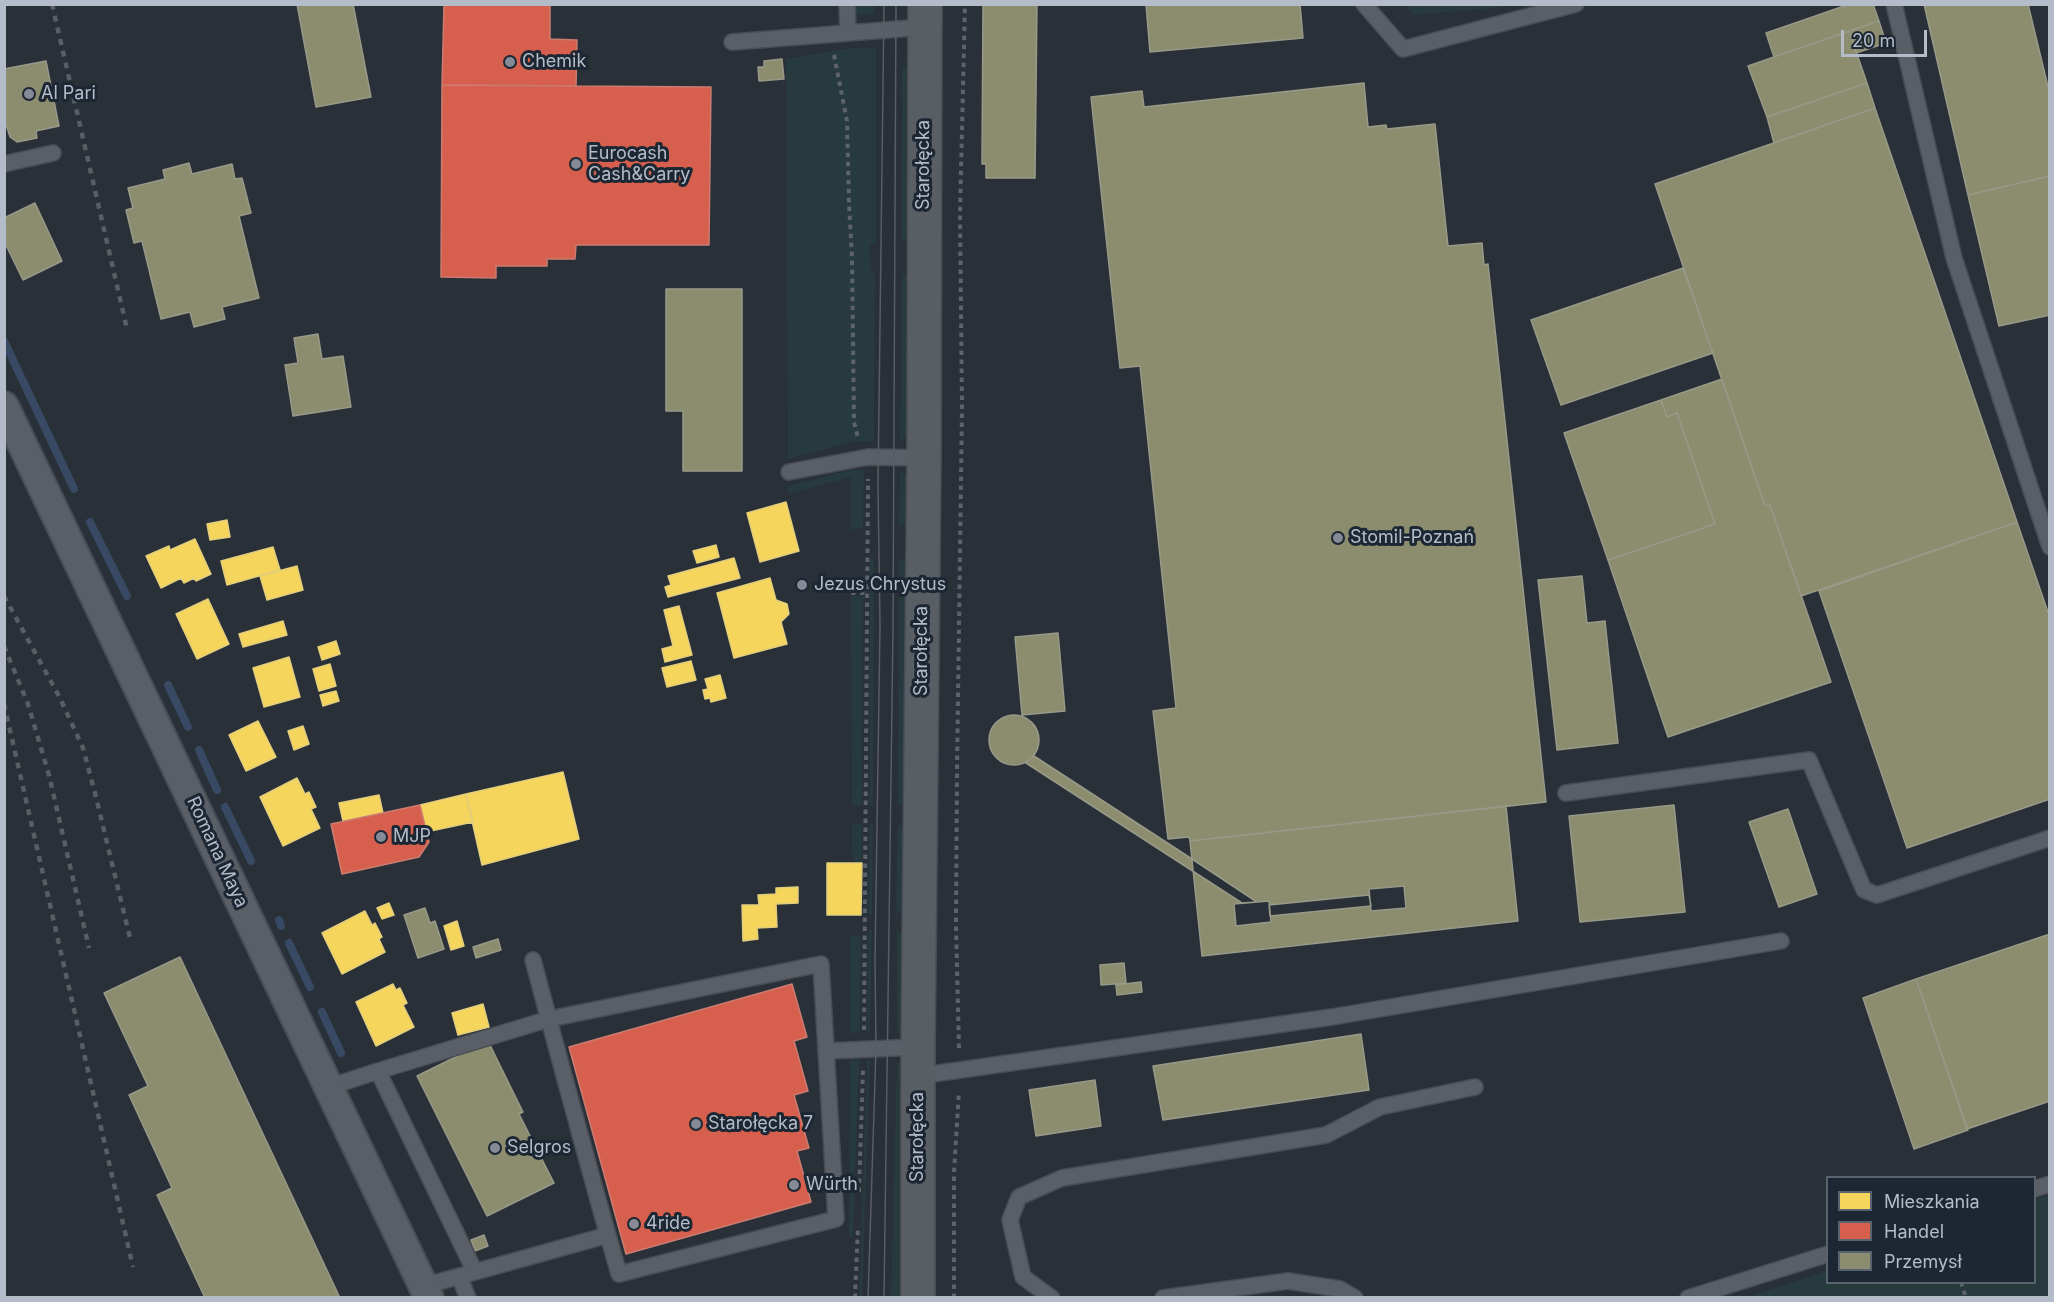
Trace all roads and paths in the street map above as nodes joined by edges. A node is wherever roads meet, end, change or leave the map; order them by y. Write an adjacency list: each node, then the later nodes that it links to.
1 (847, 4): 7 (lane)
2 (964, 4): 27 (path)
3 (1364, 4): 4 (lane)
4 (1576, 4)
5 (1894, 4): 16 (lane)
6 (925, 16): 7 (lane); 14 (street, Starołęcka)
7 (848, 32): 8 (lane)
8 (831, 33): 9 (lane); 13 (path)
9 (732, 42)
10 (53, 153): 11 (lane)
11 (4, 164)
12 (4, 406): 30 (street, Romana Maya)
13 (868, 457): 14 (lane); 15 (lane); 18 (path)
14 (924, 458): 26 (street, Starołęcka)
15 (789, 472)
16 (2049, 547)
17 (851, 593): 18 (path)
18 (867, 593): 24 (path)
19 (1566, 793): 20 (lane)
20 (2049, 838)
21 (1781, 940): 27 (lane)
22 (533, 960): 23 (lane)
23 (549, 1019): 25 (lane); 28 (lane); 33 (lane)
24 (864, 1049): 25 (lane); 26 (lane); 31 (path)
25 (826, 1051): 33 (lane)
26 (918, 1062): 27 (lane); 40 (street, Starołęcka)
27 (960, 1070): 41 (path)
28 (378, 1071): 30 (lane); 35 (lane)
29 (1474, 1087): 42 (lane)
30 (329, 1088): 37 (street, Romana Maya)
31 (858, 1203)
32 (858, 1215): 39 (path)
33 (608, 1235): 35 (lane)
34 (1826, 1254): 45 (lane)
35 (475, 1272): 36 (lane)
36 (459, 1276): 37 (lane); 38 (lane)
37 (426, 1292)
38 (468, 1298)
39 (855, 1298)
40 (918, 1298)
41 (954, 1298)
42 (1052, 1298)
43 (1163, 1298): 44 (lane)
44 (1355, 1298)
45 (1688, 1298)

